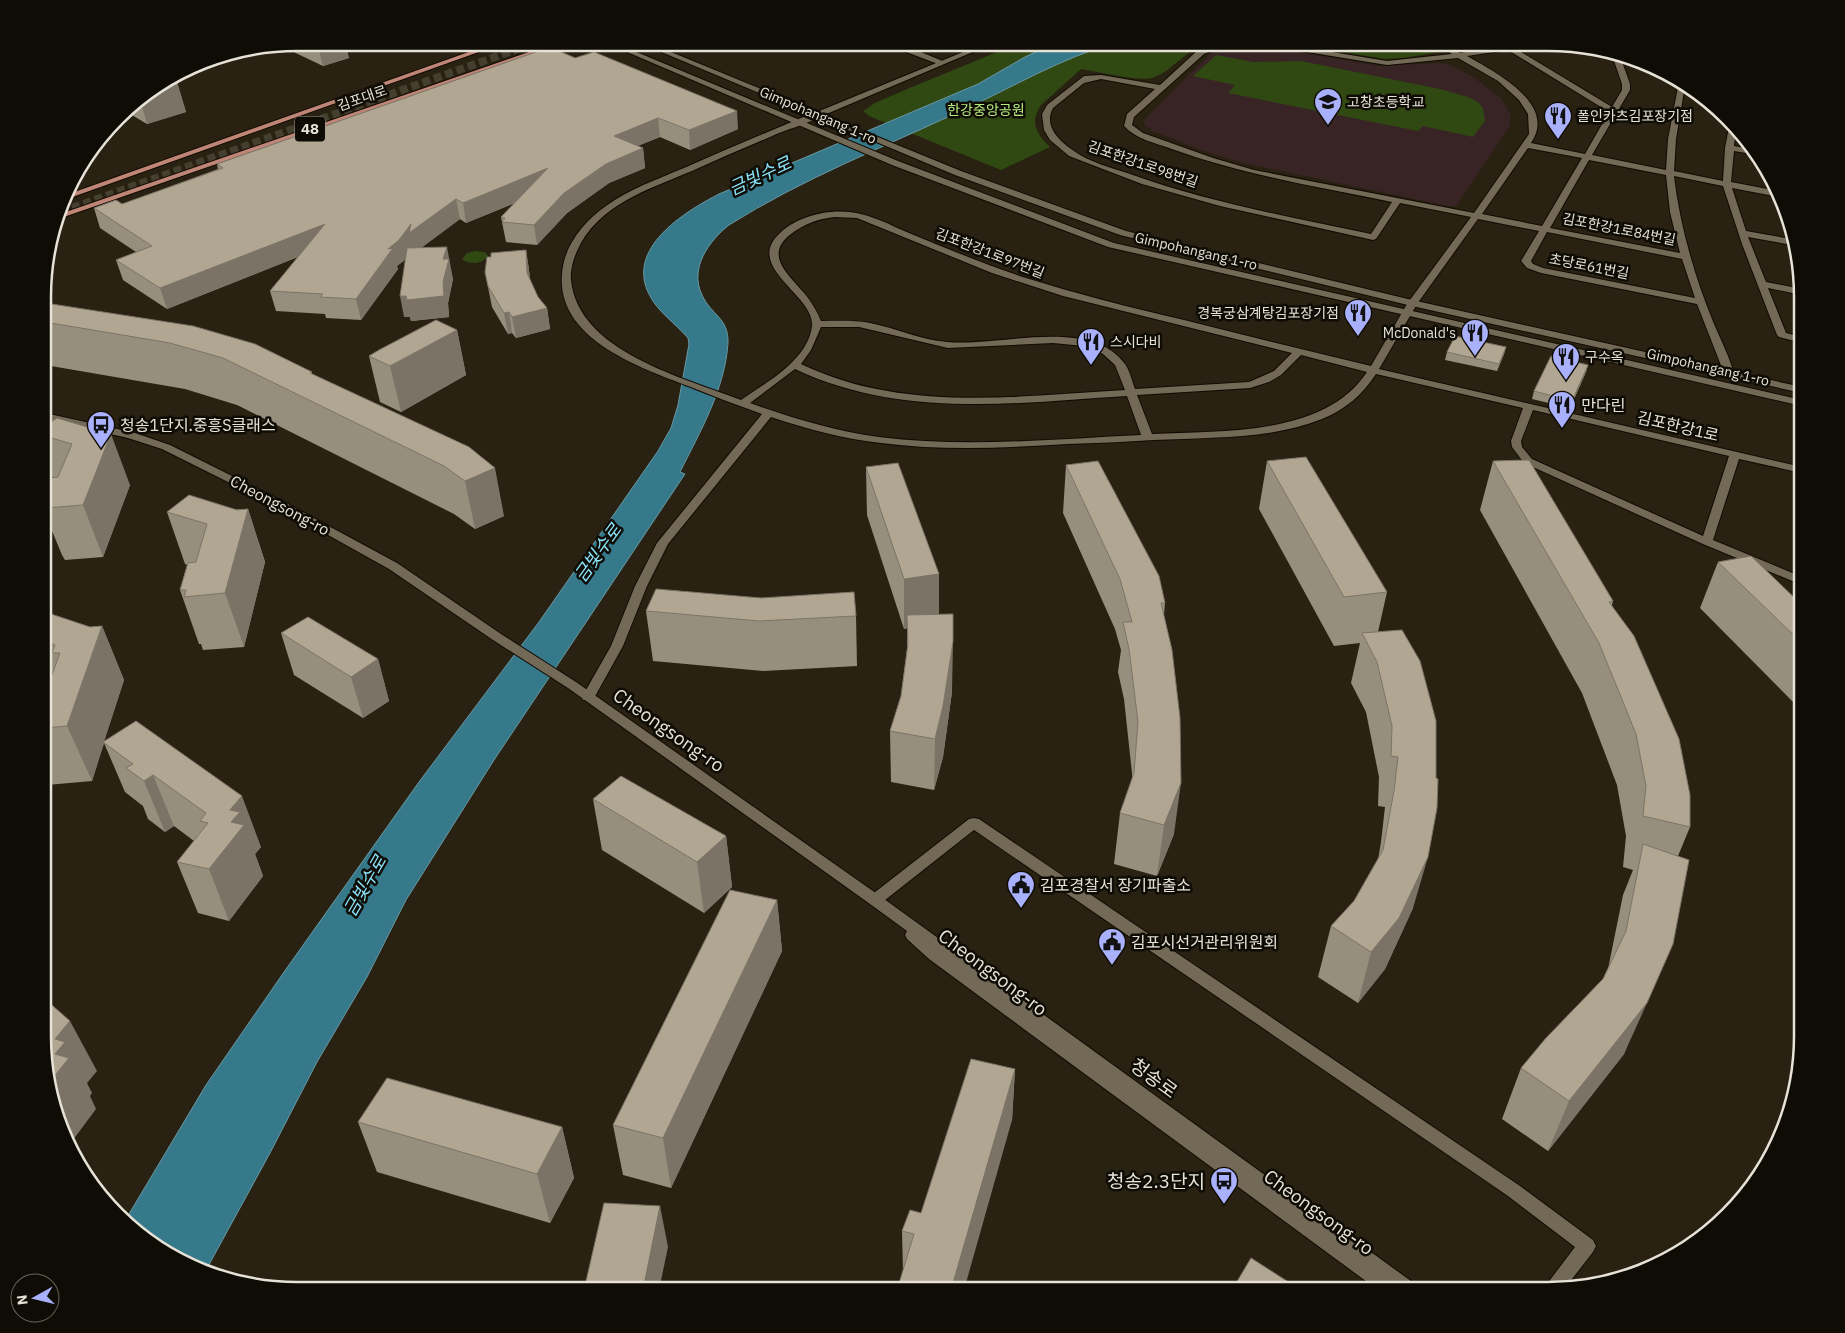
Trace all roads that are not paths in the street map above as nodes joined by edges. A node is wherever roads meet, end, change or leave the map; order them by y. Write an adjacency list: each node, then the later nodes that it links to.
1 (478, 51): 28 (main road, 김포대로 / 48)
2 (538, 51): 30 (main road, 김포대로 / 48)
3 (629, 51): 19 (street, Gimpohangang 1-ro)
4 (663, 51): 18 (street, Gimpohangang 1-ro)
5 (915, 51): 13 (street)
6 (970, 51): 13 (street)
7 (1204, 51): 15 (street)
8 (1313, 51): 12 (street)
9 (1451, 51): 12 (street)
10 (1482, 51): 12 (street)
11 (1514, 51): 17 (street)
12 (1457, 55): 21 (street)
13 (941, 62): 18 (street)
14 (1618, 62): 17 (street, 초당로61번길)
15 (1162, 88): 29 (street, 김포한강1로98번길); 29 (street, 김포한강1로98번길)
16 (1681, 91): 25 (street, 김포한강1로84번길)
17 (1613, 111): 24 (street, 초당로61번길)
18 (816, 115): 19 (street); 39 (street, Gimpohangang 1-ro)
19 (798, 122): 40 (street, Gimpohangang 1-ro); 50 (street)
20 (1731, 133): 22 (street)
21 (1526, 145): 24 (street); 31 (street)
22 (1729, 148): 23 (street); 26 (street)
23 (1745, 151)
24 (1586, 156): 25 (street); 32 (street, 초당로61번길)
25 (1670, 173): 26 (street); 35 (street, 김포한강1로84번길)
26 (1727, 184): 27 (street); 33 (street)
27 (1770, 192)
28 (74, 195)
29 (1398, 200): 31 (street, 김포한강1로98번길)
30 (65, 215)
31 (1476, 215): 32 (street, 김포한강1로84번길); 39 (street)
32 (1546, 229): 35 (street, 김포한강1로84번길); 38 (street, 초당로61번길)
33 (1742, 232): 34 (street); 36 (street)
34 (1787, 241)
35 (1686, 257): 38 (street, 김포한강1로84번길)
36 (1761, 284): 37 (street); 42 (street)
37 (1794, 290)
38 (1702, 302): 46 (street, 김포한강1로84번길)
39 (1412, 304): 40 (street); 46 (street, Gimpohangang 1-ro)
40 (1406, 313): 45 (street); 49 (street, Gimpohangang 1-ro)
41 (817, 324): 43 (street, 김포한강1로97번길); 44 (street); 48 (street)
42 (1794, 338)
43 (1298, 352): 45 (street, 김포한강1로97번길); 48 (street)
44 (795, 365): 48 (street); 50 (street)
45 (1372, 370): 51 (street, 김포한강1로); 56 (street)
46 (1729, 373): 47 (street, Gimpohangang 1-ro)
47 (1794, 388)
48 (1133, 393): 56 (street)
49 (1794, 401)
50 (739, 403): 52 (street)
51 (1529, 406): 57 (street, 김포한강1로); 59 (street)
52 (768, 414): 56 (street); 61 (street)
53 (51, 417): 54 (street, Cheongsong-ro)
54 (67, 421): 55 (street); 61 (street, Cheongsong-ro)
55 (52, 432)
56 (1148, 438)
57 (1735, 454): 58 (street, 김포한강1로); 59 (street)
58 (1794, 468)
59 (1706, 542): 60 (street)
60 (1794, 578)
61 (588, 697): 62 (street, Cheongsong-ro)
62 (874, 900): 63 (street); 64 (street, Cheongsong-ro); 65 (street, 청송로)
63 (1561, 1281)
64 (1381, 1282)
65 (1398, 1282)

